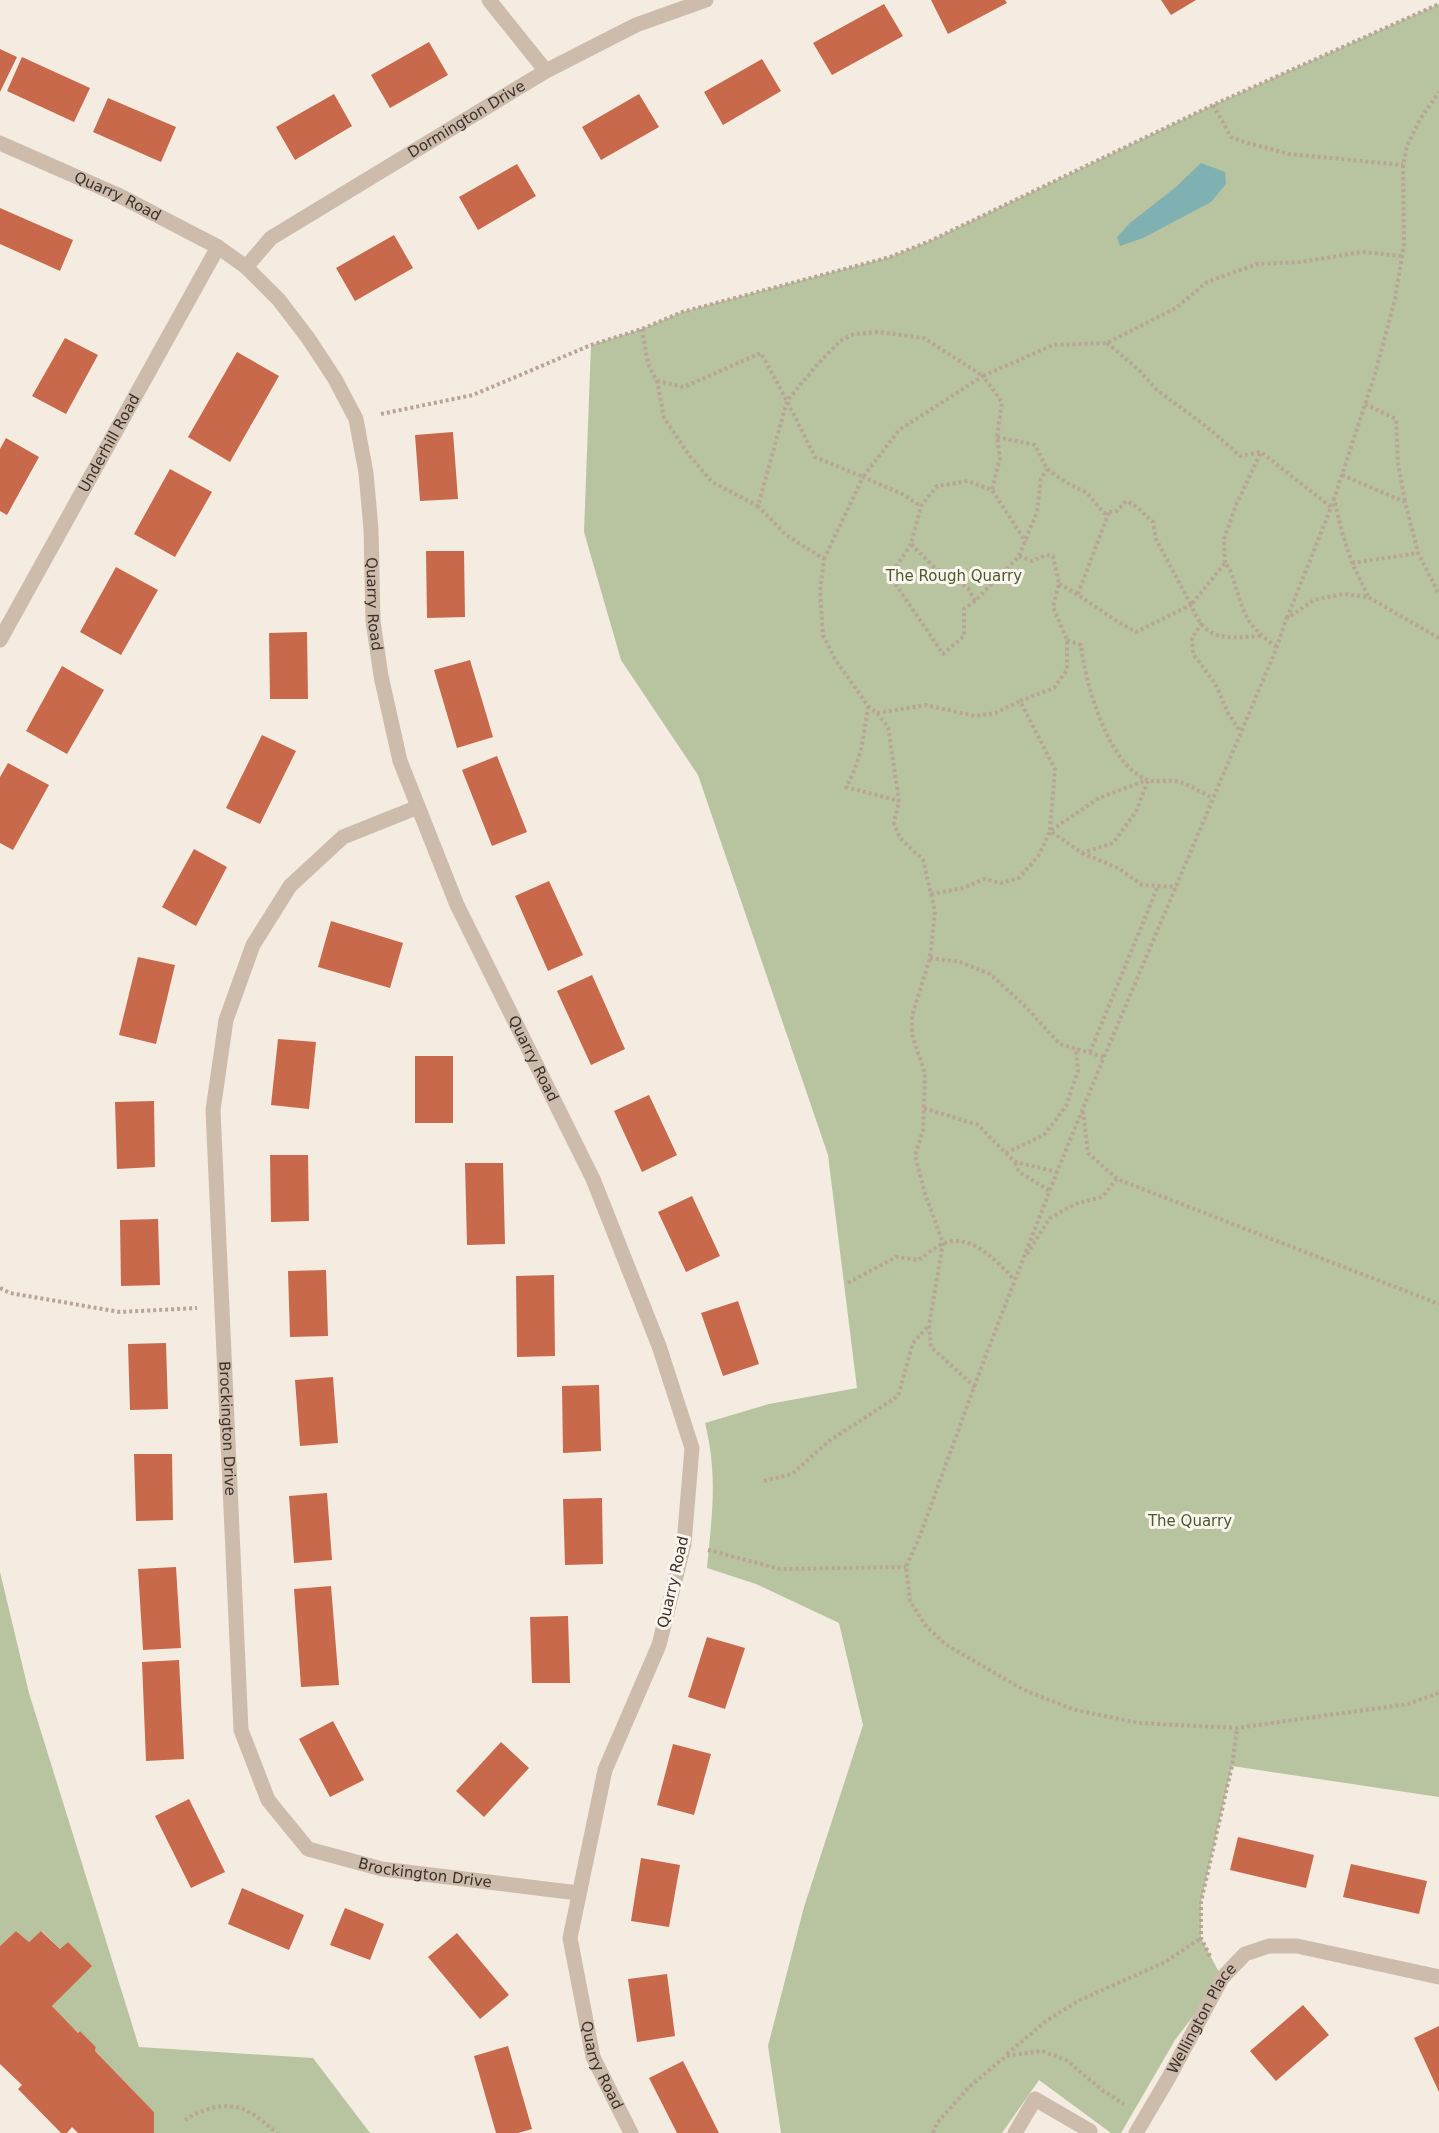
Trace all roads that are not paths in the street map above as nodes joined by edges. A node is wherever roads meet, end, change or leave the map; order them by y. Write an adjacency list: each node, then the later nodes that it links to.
1 (489, 0): 3 (street)
2 (706, 0): 3 (street, Dormington Drive)
3 (546, 71): 6 (street, Dormington Drive)
4 (0, 143): 5 (street, Quarry Road)
5 (218, 247): 6 (street, Quarry Road); 7 (street, Underhill Road)
6 (246, 267): 8 (street, Quarry Road)
7 (0, 640)
8 (418, 807): 9 (street, Quarry Road); 9 (street, Brockington Drive)
9 (578, 1893): 11 (street, Quarry Road)
10 (1439, 1977): 14 (street, Wellington Place)
11 (631, 2133)
12 (1016, 2133): 13 (street)
13 (1089, 2133)
14 (1136, 2133)

